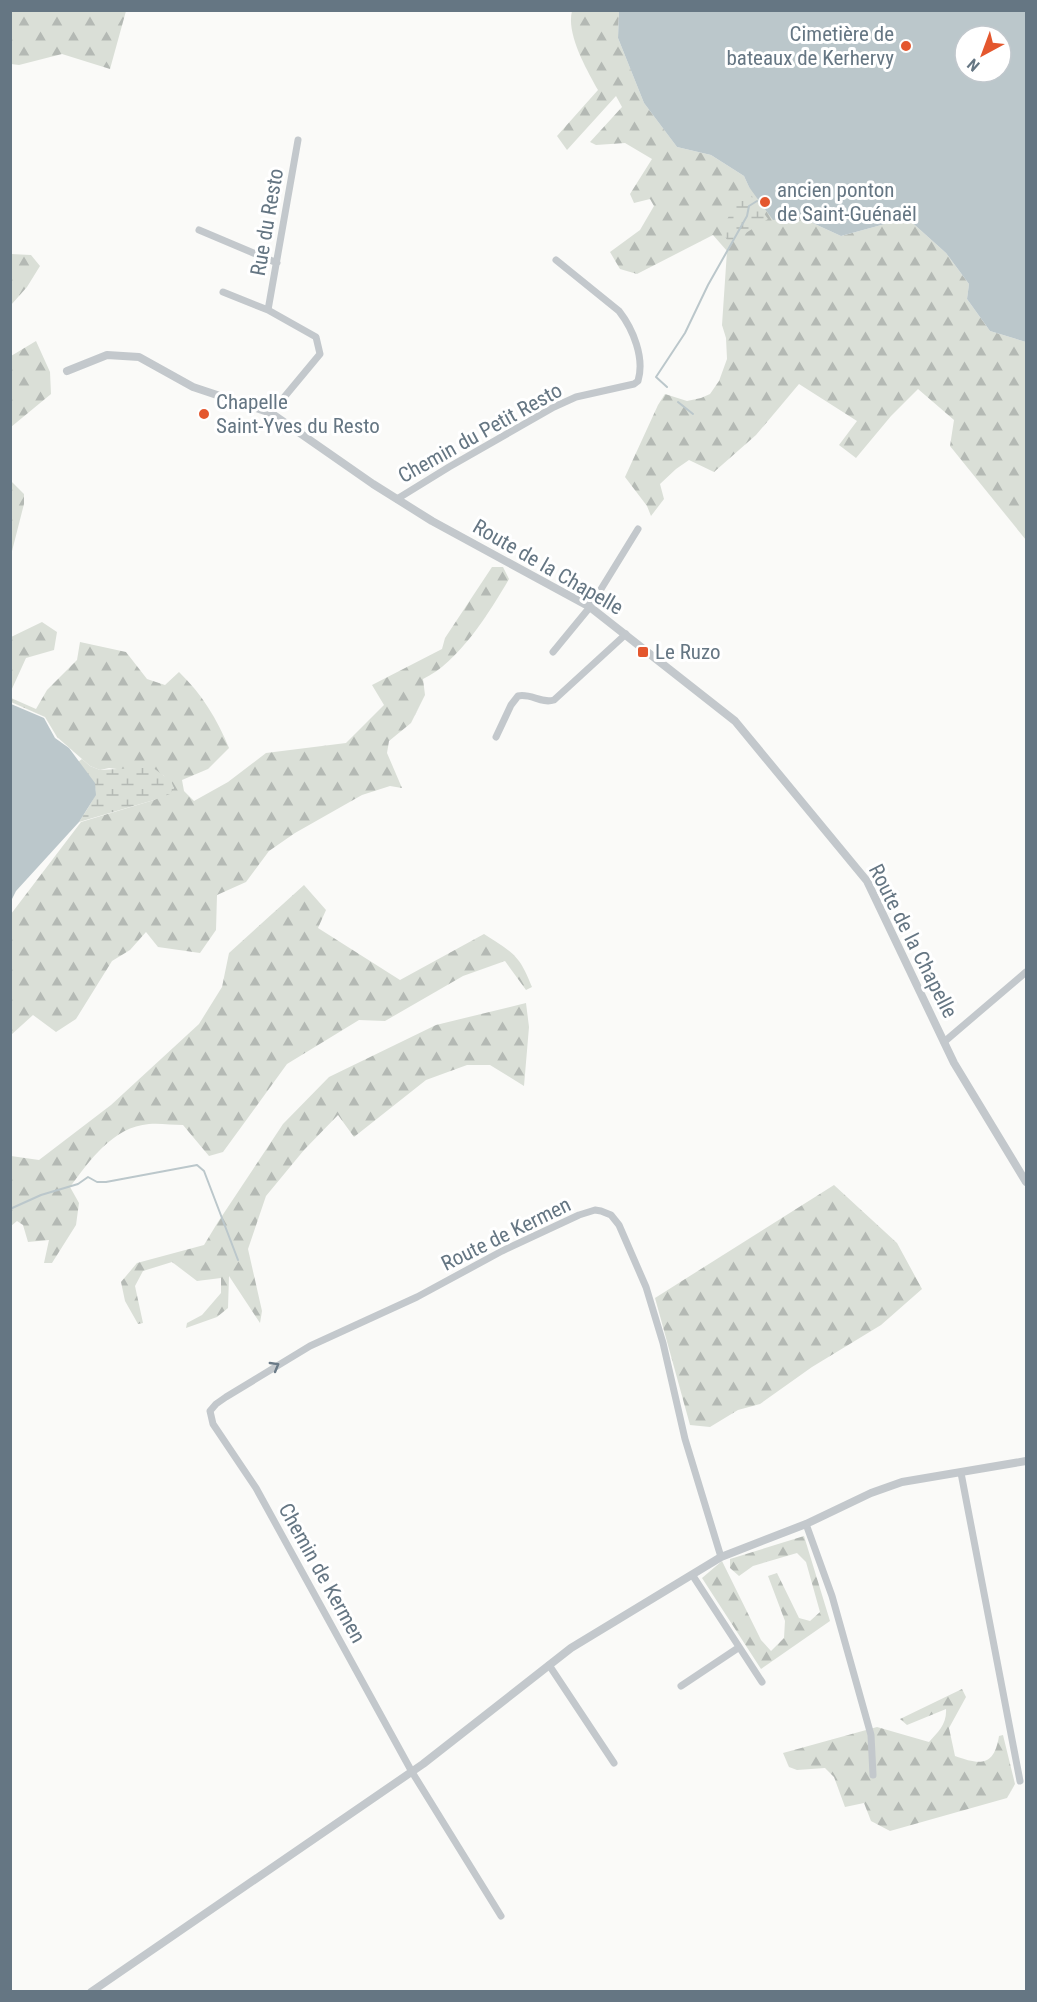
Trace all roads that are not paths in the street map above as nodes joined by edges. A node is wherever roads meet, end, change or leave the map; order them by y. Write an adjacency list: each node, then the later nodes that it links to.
1 (298, 140): 4 (street, Rue du Resto)
2 (199, 230): 4 (street)
3 (556, 260): 9 (street, Chemin du Petit Resto)
4 (276, 263): 6 (street, Rue du Resto)
5 (223, 292): 6 (street, Rue du Resto)
6 (268, 310): 8 (street, Rue du Resto)
7 (67, 371): 8 (street, Route de la Chapelle)
8 (271, 413): 9 (street, Route de la Chapelle)
9 (397, 499): 11 (street, Route de la Chapelle)
10 (638, 529): 11 (street)
11 (590, 607): 12 (street, Route de la Chapelle); 13 (street)
12 (626, 634): 14 (street); 16 (street, Route de la Chapelle)
13 (553, 652)
14 (496, 737)
15 (1026, 972): 16 (street)
16 (944, 1042): 17 (street, Route de la Chapelle)
17 (1026, 1182)
18 (225, 1397): 22 (street, Route de Kermen, one-way to 22); 29 (street, Chemin de Kermen)
19 (1026, 1461): 20 (street)
20 (961, 1473): 21 (street); 31 (street)
21 (806, 1524): 22 (street); 30 (street)
22 (721, 1557): 23 (street)
23 (693, 1576): 24 (street); 25 (street)
24 (738, 1648): 26 (street); 27 (street)
25 (549, 1665): 28 (street); 29 (street)
26 (762, 1682)
27 (681, 1686)
28 (614, 1763)
29 (412, 1772): 32 (street); 33 (street)
30 (873, 1775)
31 (1020, 1782)
32 (501, 1916)
33 (91, 1992)

